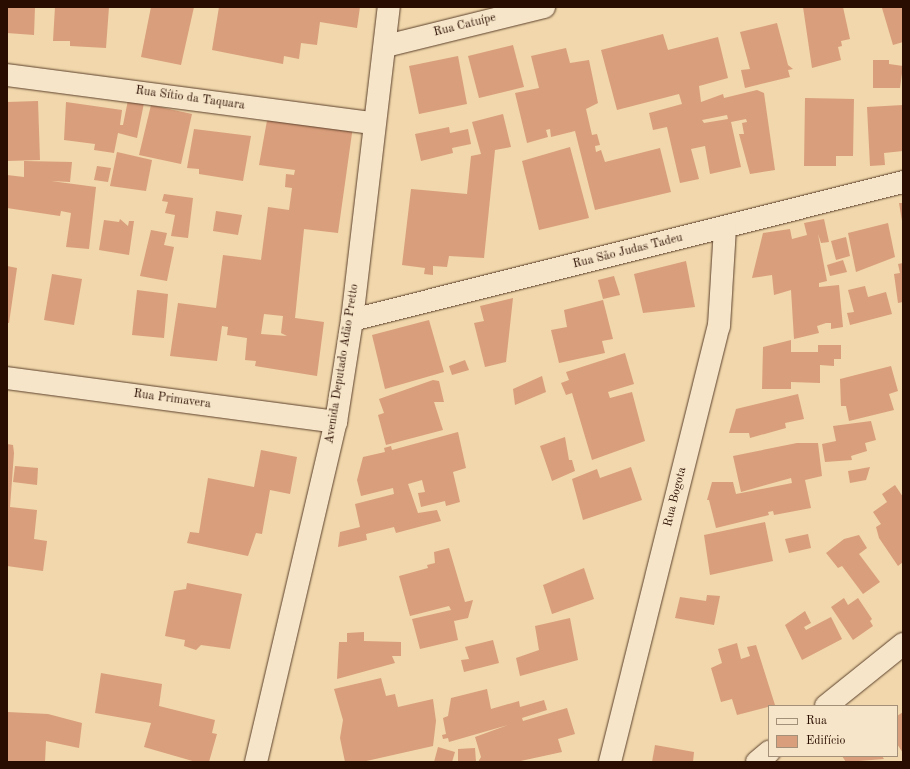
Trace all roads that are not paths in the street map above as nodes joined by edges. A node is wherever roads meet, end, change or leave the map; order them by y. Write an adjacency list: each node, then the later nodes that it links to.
1 (389, 7): 3 (street, Avenida Deputado Adão Pretto)
2 (544, 7): 3 (street, Rua Catuípe)
3 (386, 46): 5 (street, Avenida Deputado Adão Pretto)
4 (7, 75): 5 (street, Rua Sítio da Taquara)
5 (373, 123): 8 (street, Avenida Deputado Adão Pretto)
6 (903, 182): 7 (street, Rua São Judas Tadeu)
7 (725, 228): 8 (street, Rua São Judas Tadeu); 15 (street, Rua Bogota)
8 (352, 320): 10 (street, Avenida Deputado Adão Pretto)
9 (7, 378): 10 (street, Rua Primavera)
10 (336, 422): 14 (street, Avenida Deputado Adão Pretto)
11 (903, 644): 12 (street)
12 (827, 705)
13 (768, 753): 16 (street)
14 (256, 762)
15 (610, 762)
16 (757, 762)

